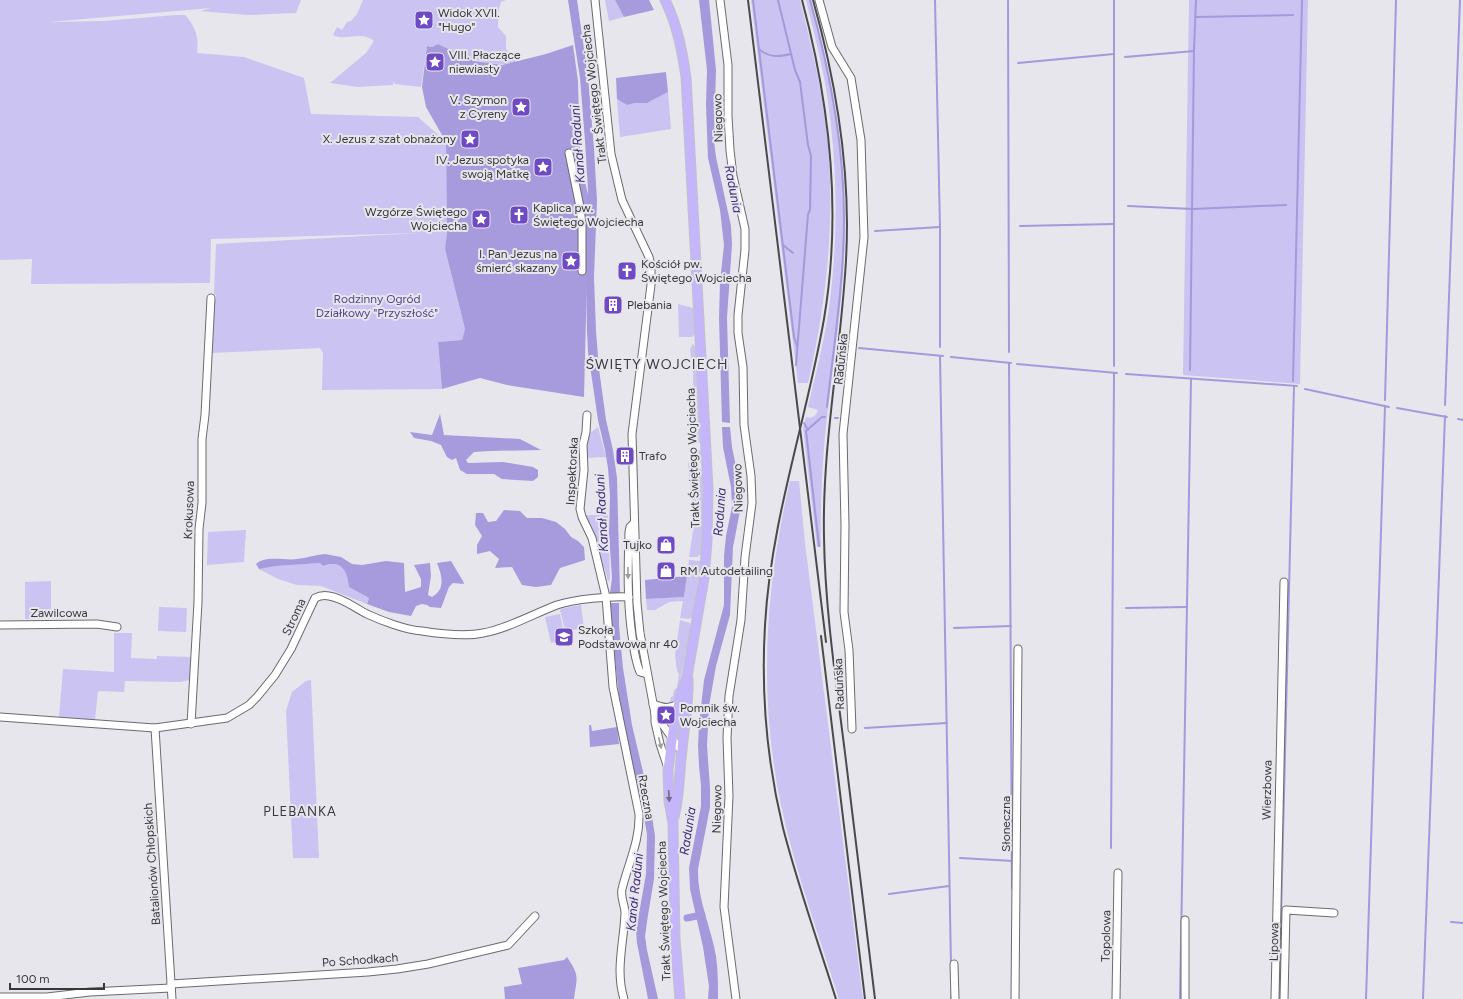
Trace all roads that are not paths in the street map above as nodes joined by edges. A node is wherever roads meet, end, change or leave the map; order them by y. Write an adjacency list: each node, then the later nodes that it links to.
1 (595, 0): 9 (street, Trakt Świętego Wojciecha)
2 (665, 0): 17 (main road, Trakt Świętego Wojciecha)
3 (720, 0): 39 (street, Niegowo)
4 (819, 0): 24 (street, Raduńska)
5 (569, 153): 6 (street)
6 (582, 271)
7 (211, 298): 22 (street, Krokusowa)
8 (587, 415): 11 (street, Inspektorska)
9 (634, 523): 12 (street, one-way to 12); 16 (street, Trakt Świętego Wojciecha)
10 (1284, 582): 44 (street, Wierzbowa)
11 (607, 597): 12 (street, Stroma); 22 (street, Stroma); 37 (street, Rzeczna)
12 (629, 597): 16 (street)
13 (0, 625): 14 (street, Zawilcowa)
14 (117, 626)
15 (1018, 649): 41 (street, Słoneczna)
16 (647, 674): 18 (street, Trakt Świętego Wojciecha)
17 (687, 677): 19 (main road, Trakt Świętego Wojciecha); 26 (main road, Trakt Świętego Wojciecha)
18 (653, 704): 19 (street); 20 (street, Trakt Świętego Wojciecha)
19 (679, 704): 25 (main road, Trakt Świętego Wojciecha)
20 (655, 714): 25 (street, Trakt Świętego Wojciecha); 27 (street, Trakt Świętego Wojciecha, one-way to 27)
21 (0, 717): 23 (street, Stroma)
22 (192, 724): 23 (street, Stroma)
23 (155, 728): 34 (street, Batalionów Chłopskich)
24 (852, 729)
25 (672, 738): 26 (street, Trakt Świętego Wojciecha); 27 (main road, Trakt Świętego Wojciecha)
26 (682, 752): 28 (main road, Trakt Świętego Wojciecha)
27 (668, 770): 28 (main road, Trakt Świętego Wojciecha, one-way to 28)
28 (673, 823): 38 (main road, Trakt Świętego Wojciecha)
29 (1118, 873): 42 (street, Topolowa)
30 (1334, 912): 45 (street, Lipowa)
31 (535, 916): 34 (street, Po Schodkach)
32 (1186, 920): 43 (street)
33 (954, 964): 40 (street)
34 (171, 986): 35 (street, Po Schodkach); 36 (street, Batalionów Chłopskich)
35 (0, 997)
36 (172, 999)
37 (624, 999)
38 (680, 999)
39 (736, 999)
40 (955, 999)
41 (1016, 999)
42 (1116, 999)
43 (1185, 999)
44 (1275, 999)
45 (1284, 999)

